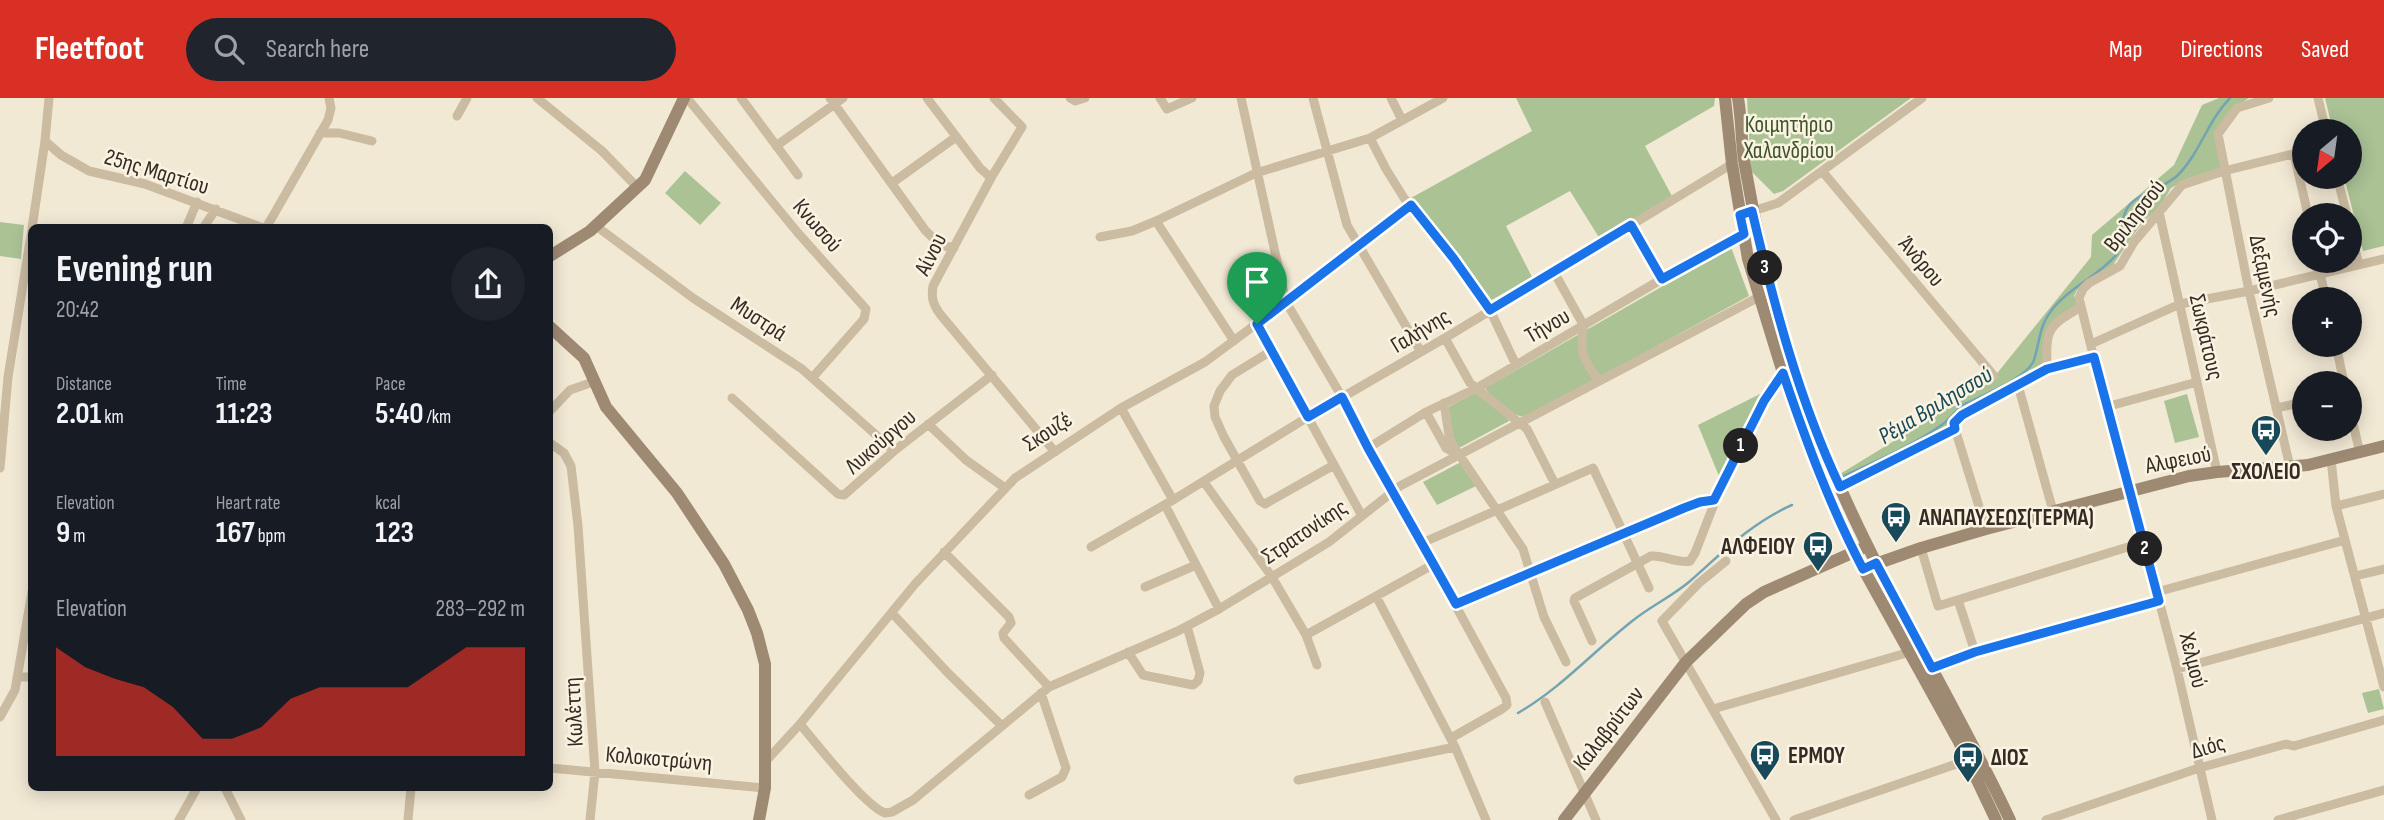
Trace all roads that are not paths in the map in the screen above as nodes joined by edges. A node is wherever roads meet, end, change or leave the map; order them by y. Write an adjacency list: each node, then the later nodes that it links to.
1 (49, 98): 29 (street)
2 (329, 98): 26 (street)
3 (467, 98): 23 (street)
4 (537, 98): 22 (street)
5 (555, 98): 22 (street)
6 (685, 98): 41 (street); 90 (street, Κνωσού)
7 (741, 98): 31 (street)
8 (928, 98): 27 (street)
9 (994, 98): 39 (street, Αίνου)
10 (1160, 98): 11 (street)
11 (1192, 98)
12 (1241, 98): 37 (street)
13 (1313, 98): 32 (street)
14 (1391, 98): 25 (street)
15 (1443, 98): 25 (street)
16 (1725, 98): 34 (street)
17 (1738, 98): 46 (street)
18 (1922, 98): 36 (street)
19 (2269, 98): 35 (street, Δεξαμενής)
20 (2318, 98): 24 (street)
21 (836, 100): 31 (street); 40 (street)
22 (555, 112): 41 (street)
23 (457, 116)
24 (2323, 119)
25 (1402, 120): 28 (street)
26 (320, 133): 30 (street); 52 (street)
27 (957, 137): 39 (street); 40 (street)
28 (1370, 138): 32 (street); 43 (street)
29 (45, 141): 42 (street, 25ης Μαρτίου); 48 (street)
30 (372, 141)
31 (776, 146): 38 (street)
32 (1328, 152): 37 (street); 57 (street)
33 (2292, 153): 35 (street, Βριλησσού)
34 (1732, 164): 46 (street); 53 (street, Γαλήνης)
35 (2224, 170): 45 (street, Βριλησσού); 68 (street, Δεξαμενής)
36 (1822, 171): 46 (street); 89 (street, Άνδρου)
37 (1256, 173): 47 (street); 70 (street)
38 (798, 175)
39 (991, 178): 58 (street, Αίνου)
40 (892, 183): 58 (street)
41 (638, 188): 54 (street)
42 (197, 202): 44 (street, 25ης Μαρτίου); 49 (street)
43 (1411, 205): 57 (street, Σκουζέ); 73 (street)
44 (216, 209): 50 (street); 51 (street, 25ης Μαρτίου)
45 (2159, 212): 71 (street, Σωκράτους); 72 (street, Βριλησσού)
46 (1746, 213): 55 (street); 76 (street)
47 (1156, 222): 56 (street); 80 (street)
48 (33, 224)
49 (188, 224)
50 (207, 224)
51 (255, 224)
52 (267, 224)
53 (1631, 225): 63 (street, Γαλήνης); 66 (street)
54 (596, 226): 60 (street); 90 (street, Μυστρά)
55 (1744, 234): 66 (street, Τήνου); 69 (street)
56 (1100, 237)
57 (1358, 245): 70 (street, Σκουζέ); 83 (street)
58 (954, 248): 88 (street, Αίνου)
59 (28, 253): 121 (street)
60 (553, 254)
61 (2384, 259): 62 (street)
62 (2362, 264)
63 (1554, 272): 73 (street, Γαλήνης); 75 (street)
64 (2324, 273): 65 (street)
65 (2320, 274): 67 (street); 68 (street)
66 (1662, 279): 75 (street, Τήνου)
67 (2323, 287)
68 (2249, 291): 71 (street); 103 (street, Δεξαμενής)
69 (1759, 297): 87 (street); 91 (street, Στρατονίκης)
70 (1286, 302): 74 (street, Σκουζέ); 96 (street)
71 (2180, 304): 81 (street); 93 (street, Σωκράτους)
72 (2081, 307): 81 (street, Χελμού); 86 (street, Βριλησσού)
73 (1490, 310): 79 (street, Γαλήνης); 85 (street)
74 (1257, 324): 80 (street, Σκουζέ); 82 (street)
75 (1584, 327): 85 (street, Τήνου); 91 (street)
76 (1782, 329): 78 (street); 125 (street)
77 (553, 330): 92 (street)
78 (1797, 332)
79 (1445, 338): 83 (street, Γαλήνης); 95 (street)
80 (1234, 341): 102 (street, Σκουζέ)
81 (2091, 344): 84 (street, Χελμού)
82 (1272, 352): 105 (street); 118 (street)
83 (1421, 352): 96 (street, Γαλήνης)
84 (2094, 357): 86 (street); 100 (street, Χελμού)
85 (1516, 365): 95 (street, Τήνου)
86 (2047, 369): 94 (street)
87 (1783, 373): 130 (street); 145 (street)
88 (992, 375): 107 (street, Λυκούργου); 114 (street, Αίνου)
89 (1994, 376)
90 (813, 377): 113 (street, Μυστρά)
91 (1599, 381): 106 (street, Στρατονίκης)
92 (593, 382): 101 (street); 188 (street)
93 (2197, 382): 100 (street); 122 (street, Σωκράτους)
94 (2018, 385): 108 (street); 134 (street)
95 (1477, 388): 98 (street, Τήνου); 106 (street)
96 (1342, 397): 105 (street, Γαλήνης); 112 (street)
97 (732, 398): 113 (street, Λυκούργου)
98 (1444, 403): 104 (street, Τήνου); 116 (street)
99 (2292, 404): 103 (street)
100 (2106, 407): 127 (street, Χελμού)
101 (553, 408)
102 (1121, 408): 114 (street, Σκουζέ); 131 (street)
103 (2276, 408): 120 (street, Δεξαμενής)
104 (1426, 412): 112 (street, Τήνου); 116 (street)
105 (1308, 417): 118 (street, Γαλήνης); 119 (street)
106 (1522, 423): 116 (street, Στρατονίκης); 124 (street)
107 (928, 424): 113 (street, Λυκούργου); 126 (street)
108 (1955, 429): 125 (street); 136 (street)
109 (2357, 441): 115 (street)
110 (553, 445): 191 (street, Κωλέττη)
111 (2384, 446): 115 (street, Αλφειού)
112 (1368, 448): 128 (street)
113 (894, 451)
114 (1055, 452): 126 (street, Σκουζέ)
115 (2360, 453): 117 (street, Αλφειού)
116 (1460, 456): 128 (street, Στρατονίκης); 133 (street)
117 (2331, 459): 120 (street, Αλφειού); 132 (street)
118 (1237, 461): 119 (street); 123 (street, Γαλήνης)
119 (1334, 465): 135 (street)
120 (2290, 467): 122 (street, Αλφειού)
121 (0, 468)
122 (2217, 471): 127 (street, Αλφειού)
123 (1204, 482): 131 (street, Γαλήνης); 153 (street)
124 (1555, 484): 133 (street); 137 (street)
125 (1840, 487): 144 (street)
126 (1005, 488): 143 (street, Σκουζέ)
127 (2130, 490): 134 (street, Αλφειού); 139 (street, Χελμού)
128 (1392, 491): 135 (street, Στρατονίκης); 140 (street)
129 (2384, 494): 132 (street)
130 (1714, 500): 137 (street); 147 (street)
131 (1169, 503): 141 (street); 149 (street)
132 (2336, 506): 138 (street)
133 (1496, 510): 140 (street); 151 (street)
134 (2053, 511): 136 (street, Αλφειού)
135 (1362, 516): 153 (street, Στρατονίκης)
136 (1986, 529): 142 (street, Αλφειού)
137 (1624, 534): 147 (street); 151 (street)
138 (2345, 540): 152 (street); 157 (street)
139 (2144, 542): 157 (street, Χελμού); 158 (street)
140 (1422, 543): 148 (street)
141 (1091, 547)
142 (1921, 548): 144 (street, Αλφειού); 158 (street)
143 (944, 552): 161 (street, Σκουζέ); 179 (street)
144 (1872, 554): 145 (street, Αλφειού); 145 (street, Αλφειού); 174 (street)
145 (1858, 560): 169 (street); 172 (street, Αλφειού)
146 (1726, 561): 172 (street)
147 (1637, 562): 155 (street); 167 (street)
148 (1434, 564): 156 (street); 159 (street)
149 (1196, 565): 154 (street); 160 (street)
150 (2384, 569): 152 (street)
151 (1531, 573): 159 (street); 171 (street)
152 (2355, 576): 164 (street)
153 (1272, 577): 160 (street, Στρατονίκης); 166 (street)
154 (1145, 587)
155 (1649, 588)
156 (1376, 596): 166 (street); 186 (street)
157 (2158, 597): 170 (street); 175 (street, Χελμού)
158 (1958, 600): 170 (street)
159 (1456, 604): 186 (street)
160 (1219, 609): 165 (street, Στρατονίκης)
161 (892, 612): 184 (street, Σκουζέ); 185 (street)
162 (2384, 613): 164 (street)
163 (28, 615): 176 (street)
164 (2365, 619): 175 (street); 178 (street)
165 (1187, 626): 168 (street, Στρατονίκης); 168 (street)
166 (1306, 635): 173 (street)
167 (1592, 641)
168 (1128, 652): 179 (street, Στρατονίκης)
169 (1910, 652): 181 (street); 187 (street)
170 (1975, 652): 174 (street)
171 (1566, 662)
172 (1686, 662): 181 (street); 198 (street, Καλαβρύτων)
173 (1317, 666)
174 (1932, 668): 212 (street)
175 (2177, 669): 190 (street, Χελμού)
176 (17, 677): 177 (street); 182 (street)
177 (28, 677)
178 (2384, 687)
179 (1045, 690): 185 (street, Στρατονίκης); 199 (street)
180 (1545, 702): 198 (street)
181 (1713, 709): 209 (street)
182 (1, 711)
183 (2384, 720): 190 (street, Διός)
184 (800, 724): 188 (street, Σκουζέ); 200 (street)
185 (1001, 726): 200 (street, Στρατονίκης)
186 (1453, 743): 192 (street); 206 (street)
187 (1968, 760): 210 (street); 211 (street)
188 (766, 761): 193 (street)
189 (553, 768): 191 (street, Κολοκοτρώνη)
190 (2199, 768): 213 (street, Διός); 214 (street, Χελμού)
191 (595, 772): 193 (street, Κολοκοτρώνη); 204 (street, Κωλέττη)
192 (1298, 780)
193 (765, 788): 205 (street)
194 (2384, 790): 215 (street)
195 (195, 791): 201 (street)
196 (226, 791): 202 (street)
197 (411, 791): 203 (street)
198 (1585, 791): 207 (street, Καλαβρύτων); 208 (street)
199 (1029, 795)
200 (883, 817)
201 (179, 820)
202 (241, 820)
203 (408, 820)
204 (590, 820)
205 (759, 820)
206 (1486, 820)
207 (1564, 820)
208 (1597, 820)
209 (1776, 820)
210 (1794, 820)
211 (1996, 820)
212 (2010, 820)
213 (2046, 820)
214 (2213, 820)
215 (2278, 820)

